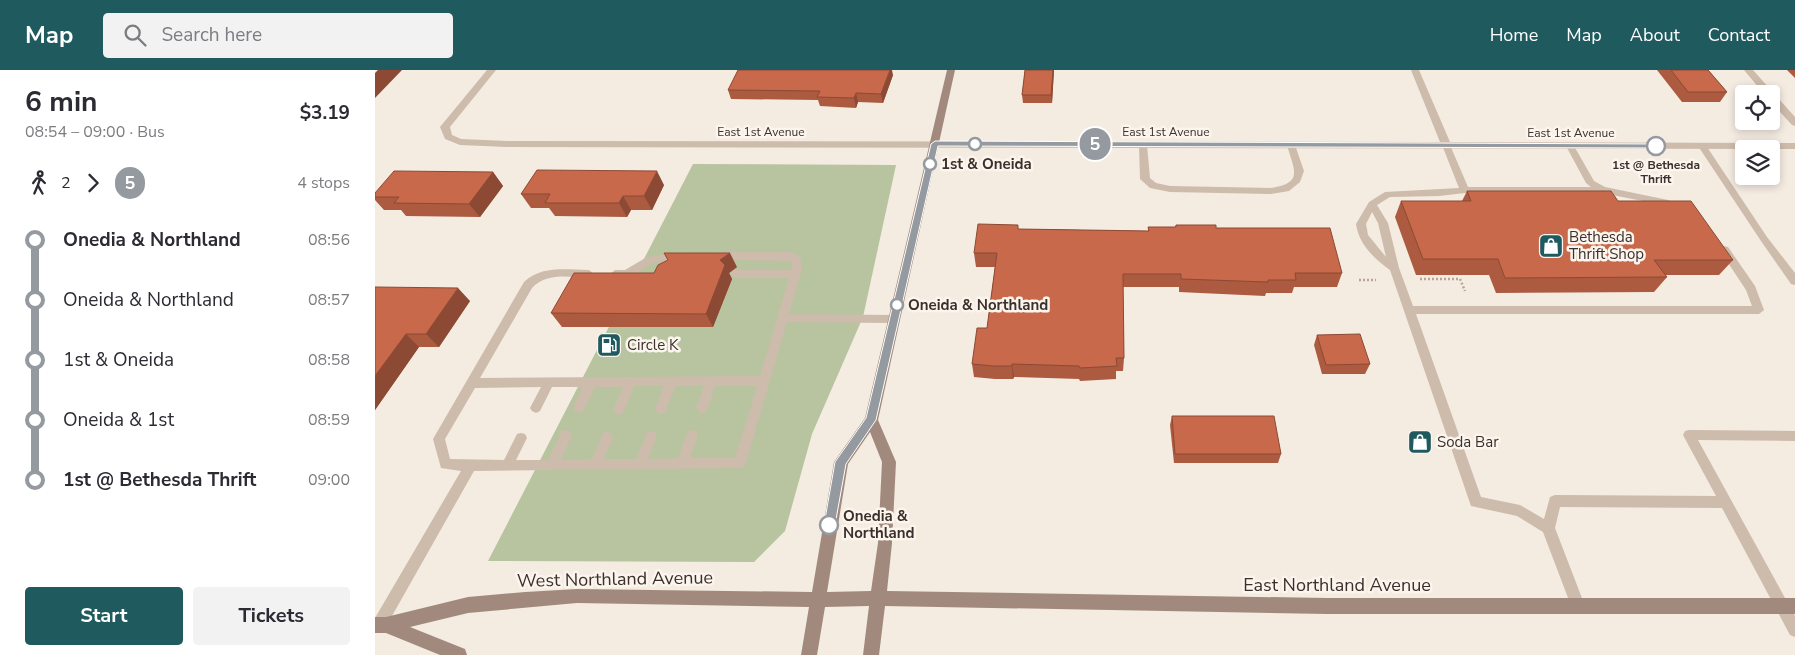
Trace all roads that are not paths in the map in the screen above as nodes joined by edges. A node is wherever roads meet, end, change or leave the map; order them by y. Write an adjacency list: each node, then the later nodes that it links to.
1 (492, 70): 8 (street, East 1st Avenue)
2 (951, 70): 8 (main road)
3 (1415, 70): 11 (street)
4 (1748, 70): 5 (street)
5 (1761, 85)
6 (1780, 106): 7 (street)
7 (1795, 122)
8 (935, 144): 9 (street, East 1st Avenue); 30 (main road)
9 (1143, 145): 10 (street, East 1st Avenue); 10 (lane)
10 (1291, 145): 11 (street, East 1st Avenue)
11 (1446, 145): 12 (street, East 1st Avenue); 15 (lane)
12 (1570, 146): 13 (street, East 1st Avenue); 16 (lane)
13 (1702, 146): 14 (street, East 1st Avenue); 27 (lane)
14 (1795, 146)
15 (1465, 190): 16 (lane); 17 (lane)
16 (1602, 190): 18 (lane)
17 (1372, 204): 22 (lane); 22 (lane)
18 (1680, 206)
19 (1717, 240): 28 (lane)
20 (688, 256): 23 (lane)
21 (707, 256): 26 (lane)
22 (1394, 268): 28 (lane)
23 (627, 274): 24 (lane); 37 (lane)
24 (652, 274)
25 (734, 274): 26 (lane)
26 (794, 279): 29 (lane)
27 (1795, 281)
28 (1409, 310): 57 (lane)
29 (783, 318): 30 (lane); 31 (lane)
30 (894, 319): 43 (main road)
31 (765, 380): 34 (lane); 51 (lane)
32 (631, 381): 33 (lane); 36 (lane); 42 (lane)
33 (672, 381): 34 (lane); 41 (lane)
34 (711, 381): 40 (lane)
35 (549, 382): 36 (lane); 37 (lane); 38 (lane)
36 (591, 382): 39 (lane)
37 (473, 383): 54 (lane)
38 (536, 408)
39 (579, 408)
40 (701, 408)
41 (661, 409)
42 (619, 410)
43 (871, 420): 58 (main road); 59 (main road)
44 (566, 435): 52 (lane)
45 (692, 435): 51 (lane)
46 (651, 436): 50 (lane)
47 (1795, 436): 56 (lane)
48 (607, 437): 53 (lane)
49 (521, 438): 55 (lane)
50 (640, 464): 51 (lane); 53 (lane)
51 (682, 464)
52 (552, 465): 53 (lane); 55 (lane)
53 (596, 465)
54 (470, 466): 55 (lane); 62 (lane)
55 (507, 466)
56 (1726, 502): 57 (lane); 61 (lane)
57 (1548, 528): 60 (lane)
58 (879, 598): 59 (main road, East Northland Avenue); 60 (main road, East Northland Avenue); 66 (main road)
59 (817, 600): 62 (main road, West Northland Avenue); 65 (main road)
60 (1578, 606): 61 (main road, East Northland Avenue)
61 (1788, 606): 63 (lane)
62 (380, 625): 64 (main road)
63 (1795, 630)
64 (459, 655)
65 (809, 655)
66 (871, 655)

